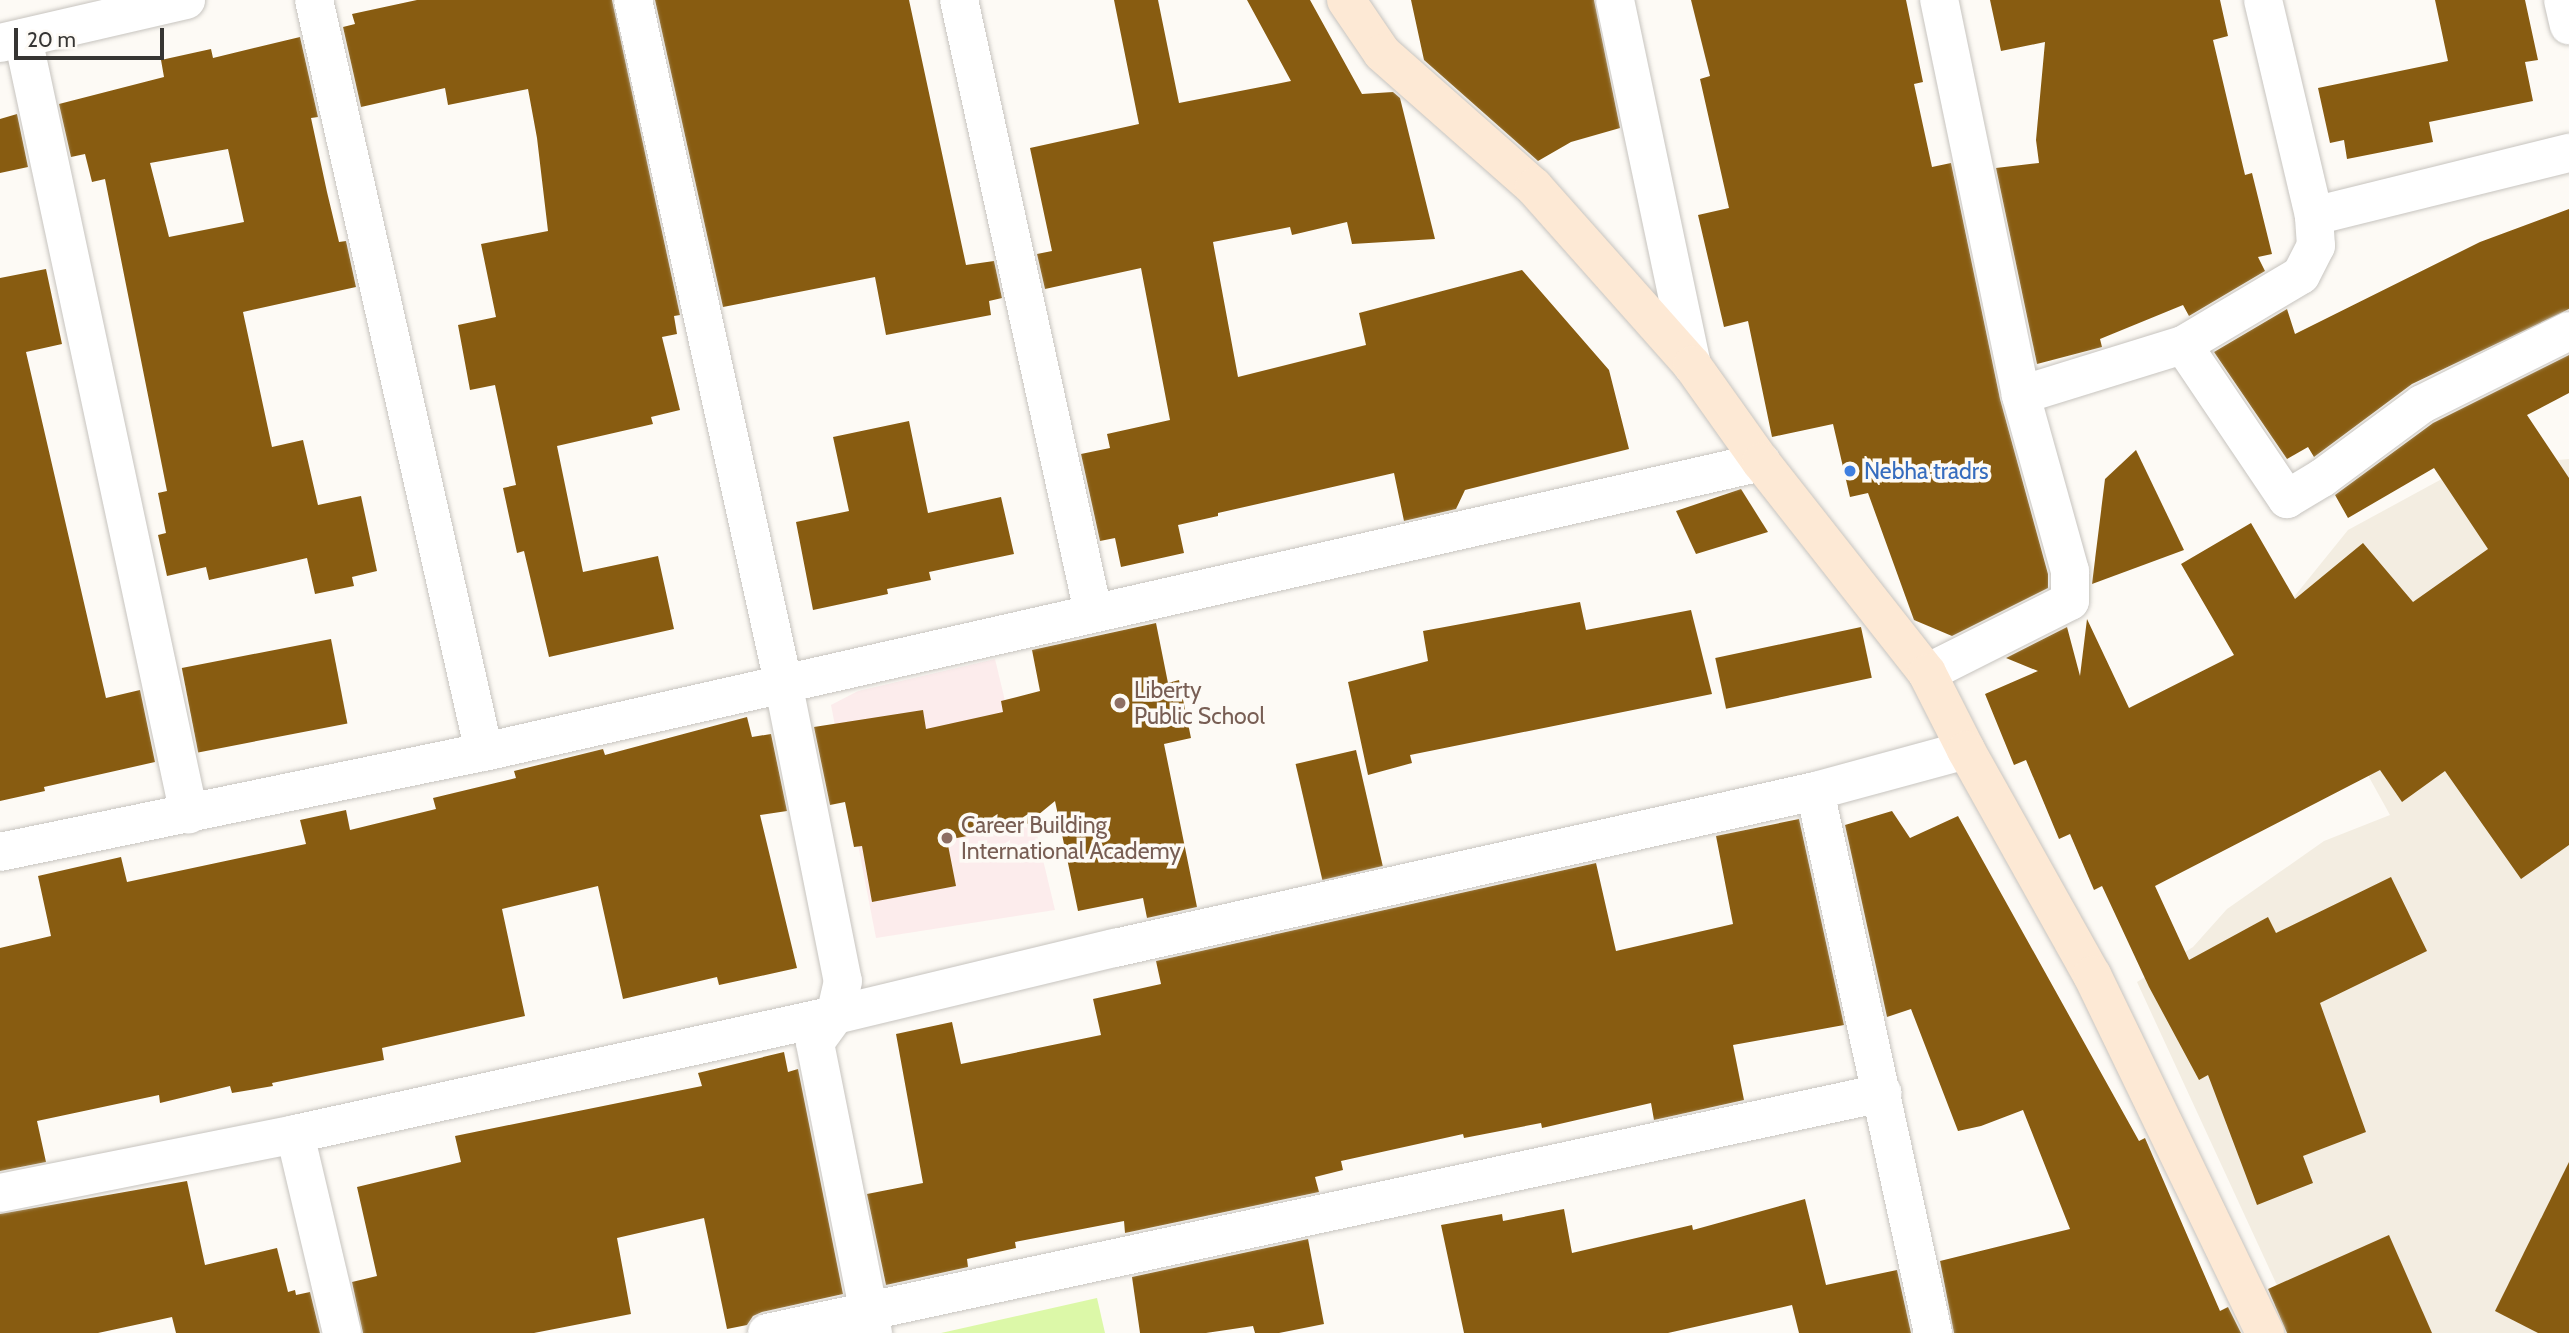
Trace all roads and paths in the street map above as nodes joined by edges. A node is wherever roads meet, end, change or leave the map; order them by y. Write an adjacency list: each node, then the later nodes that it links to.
1 (186, 0): 11 (street)
2 (314, 0): 23 (street)
3 (633, 0): 21 (street)
4 (960, 0): 19 (street)
5 (1346, 0): 16 (main road)
6 (1615, 0): 16 (street)
7 (1939, 0): 17 (street)
8 (2263, 0): 13 (street)
9 (2563, 0): 10 (street)
10 (2569, 25)
11 (11, 41): 25 (street)
12 (2569, 153): 13 (street)
13 (2314, 216): 15 (street)
14 (2569, 331): 15 (street)
15 (2183, 345): 17 (street)
16 (1692, 365): 18 (main road)
17 (2021, 395): 20 (street)
18 (1760, 462): 19 (street); 20 (main road)
19 (1093, 612): 21 (street)
20 (1927, 673): 22 (main road)
21 (783, 682): 23 (street); 27 (street)
22 (1966, 750): 24 (street); 35 (main road)
23 (484, 752): 25 (street)
24 (1815, 791): 27 (street); 28 (street)
25 (189, 814): 26 (street)
26 (0, 852)
27 (835, 1016): 29 (street); 31 (street)
28 (1882, 1093): 31 (street); 34 (street)
29 (295, 1134): 30 (street); 32 (street)
30 (0, 1193)
31 (870, 1322): 33 (street)
32 (342, 1333)
33 (767, 1333)
34 (1933, 1333)
35 (2265, 1333)

